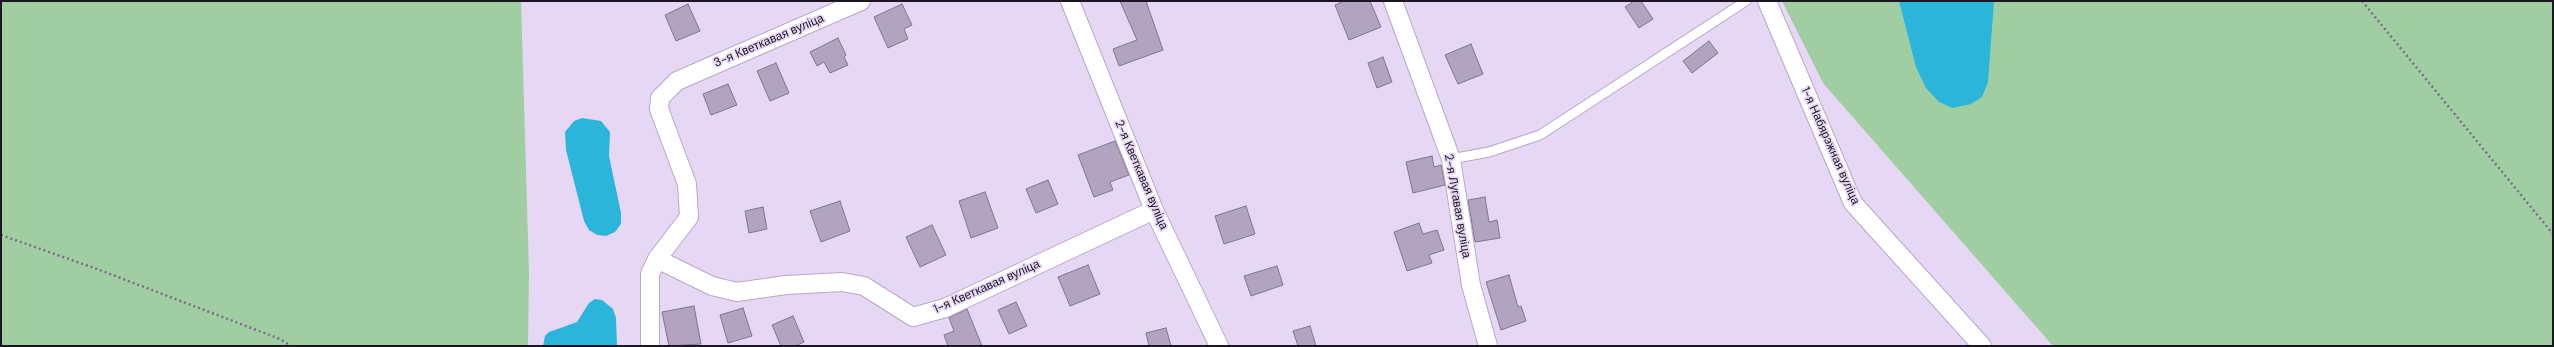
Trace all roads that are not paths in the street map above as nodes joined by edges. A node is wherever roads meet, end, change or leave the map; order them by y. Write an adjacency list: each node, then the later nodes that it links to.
1 (861, 1): 8 (street, 3-я Кветкавая вуліца)
2 (1070, 1): 7 (street, 2-я Кветкавая вуліца)
3 (1393, 1): 6 (street, 2-я Лугавая вуліца)
4 (1746, 1): 6 (lane)
5 (1767, 1): 12 (street, 1-я Набярэжная вуліца)
6 (1451, 159): 11 (street, 2-я Лугавая вуліца)
7 (1154, 210): 8 (street, 1-я Кветкавая вуліца); 10 (street, 2-я Кветкавая вуліца)
8 (657, 259): 9 (street)
9 (650, 346)
10 (1219, 346)
11 (1488, 346)
12 (1982, 346)

